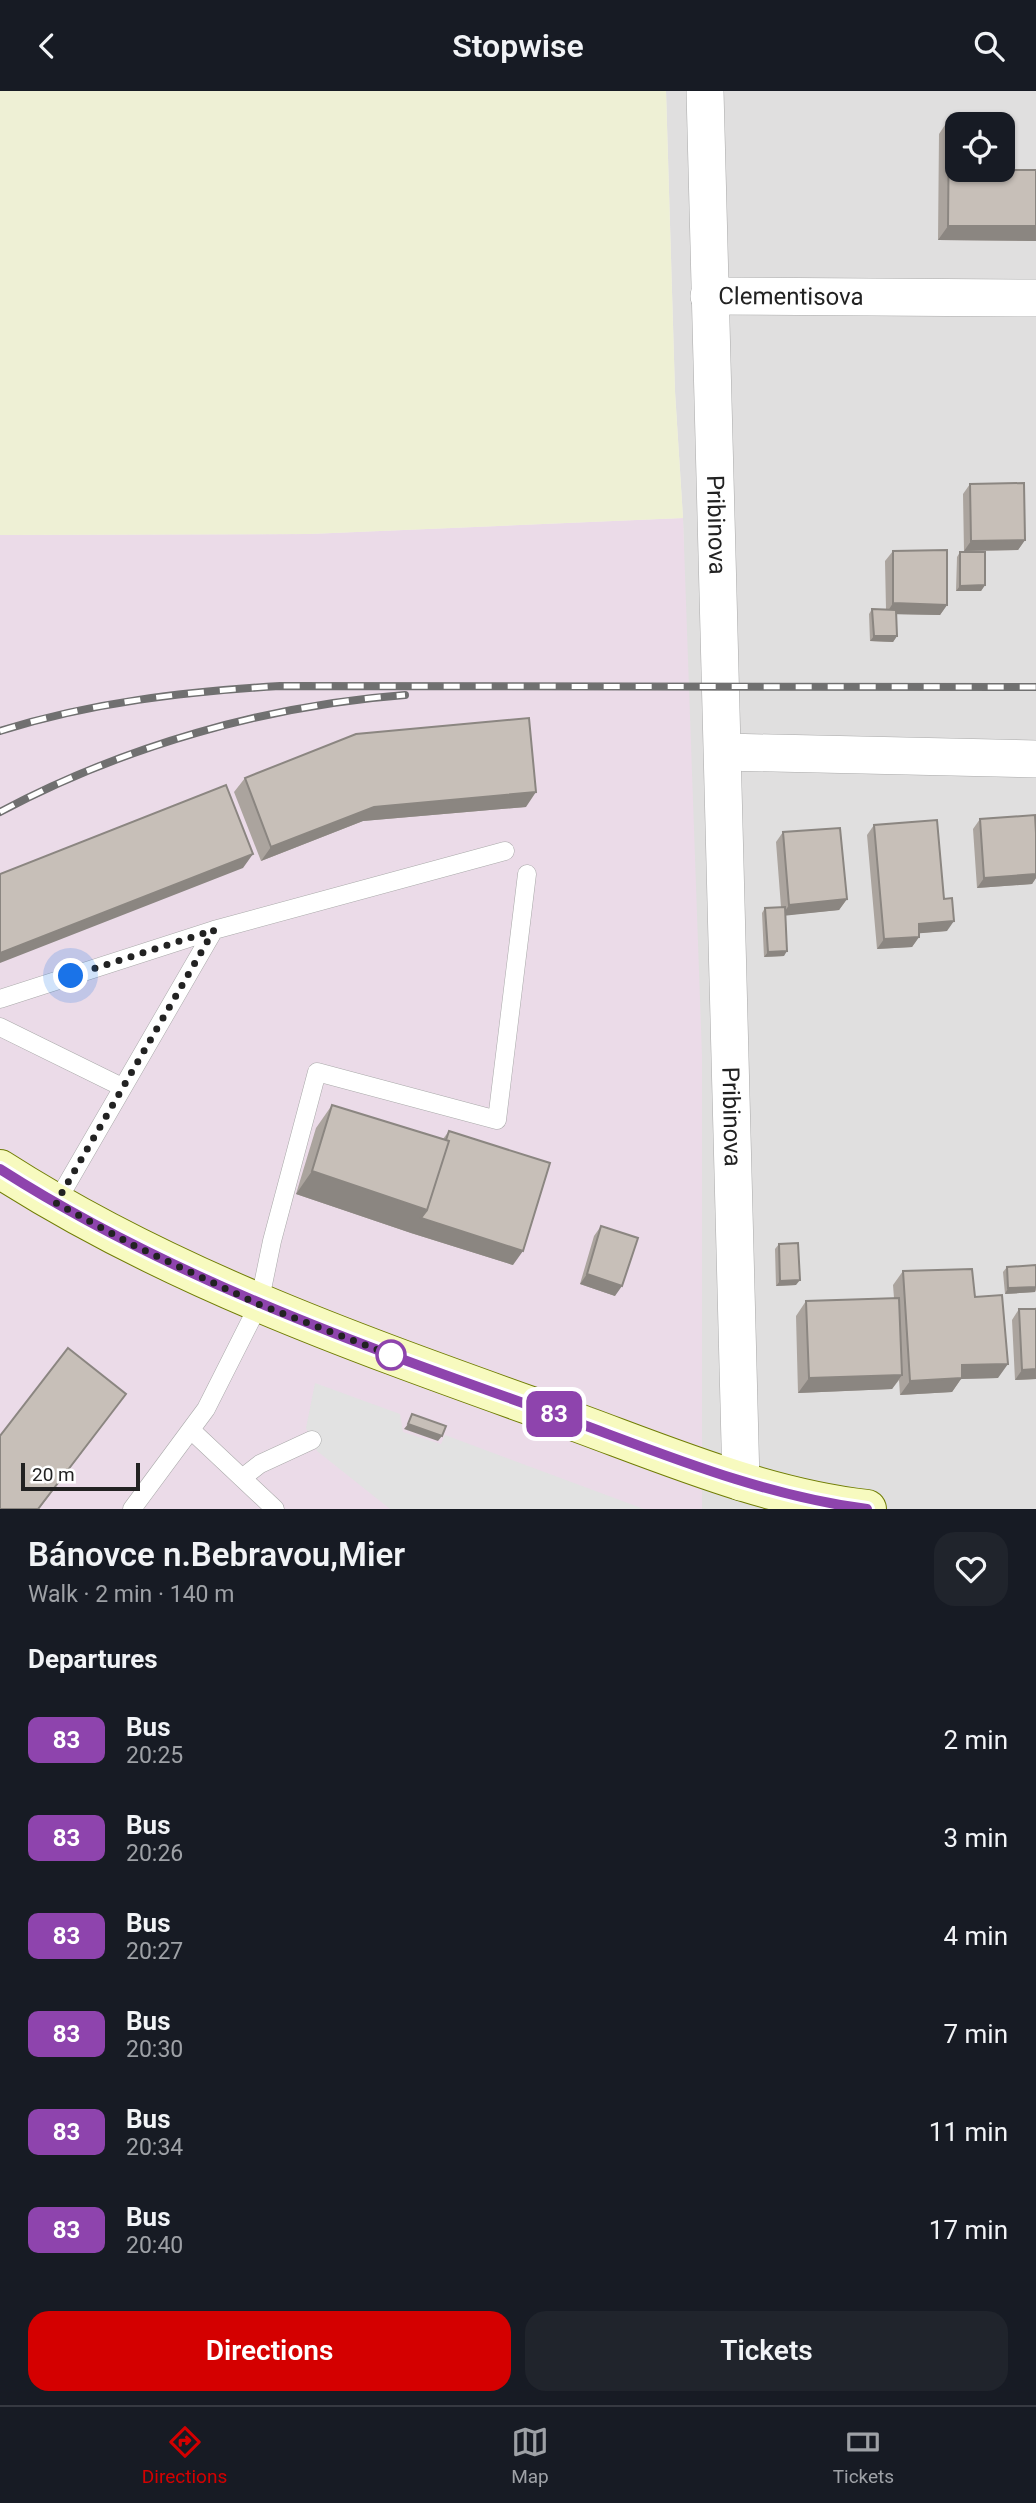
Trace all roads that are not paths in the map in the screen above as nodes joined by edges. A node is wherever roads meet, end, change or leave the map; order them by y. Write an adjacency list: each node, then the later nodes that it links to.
1 (705, 91): 2 (street, Clementisova)
2 (709, 296): 3 (street, Clementisova); 4 (street, Pribinova)
3 (1036, 298)
4 (724, 752): 5 (street); 18 (street, Pribinova)
5 (1036, 759)
6 (505, 851): 8 (lane)
7 (527, 874): 14 (lane)
8 (214, 930): 9 (lane); 11 (lane)
9 (0, 999)
10 (0, 1027): 11 (lane)
11 (122, 1087): 13 (lane)
12 (0, 1169): 13 (street)
13 (56, 1203): 14 (street)
14 (258, 1304): 15 (lane); 18 (street)
15 (191, 1430): 17 (lane); 19 (lane)
16 (312, 1440): 17 (lane)
17 (242, 1478): 20 (lane)
18 (741, 1482): 21 (street)
19 (132, 1509)
20 (275, 1509)
21 (867, 1509)

